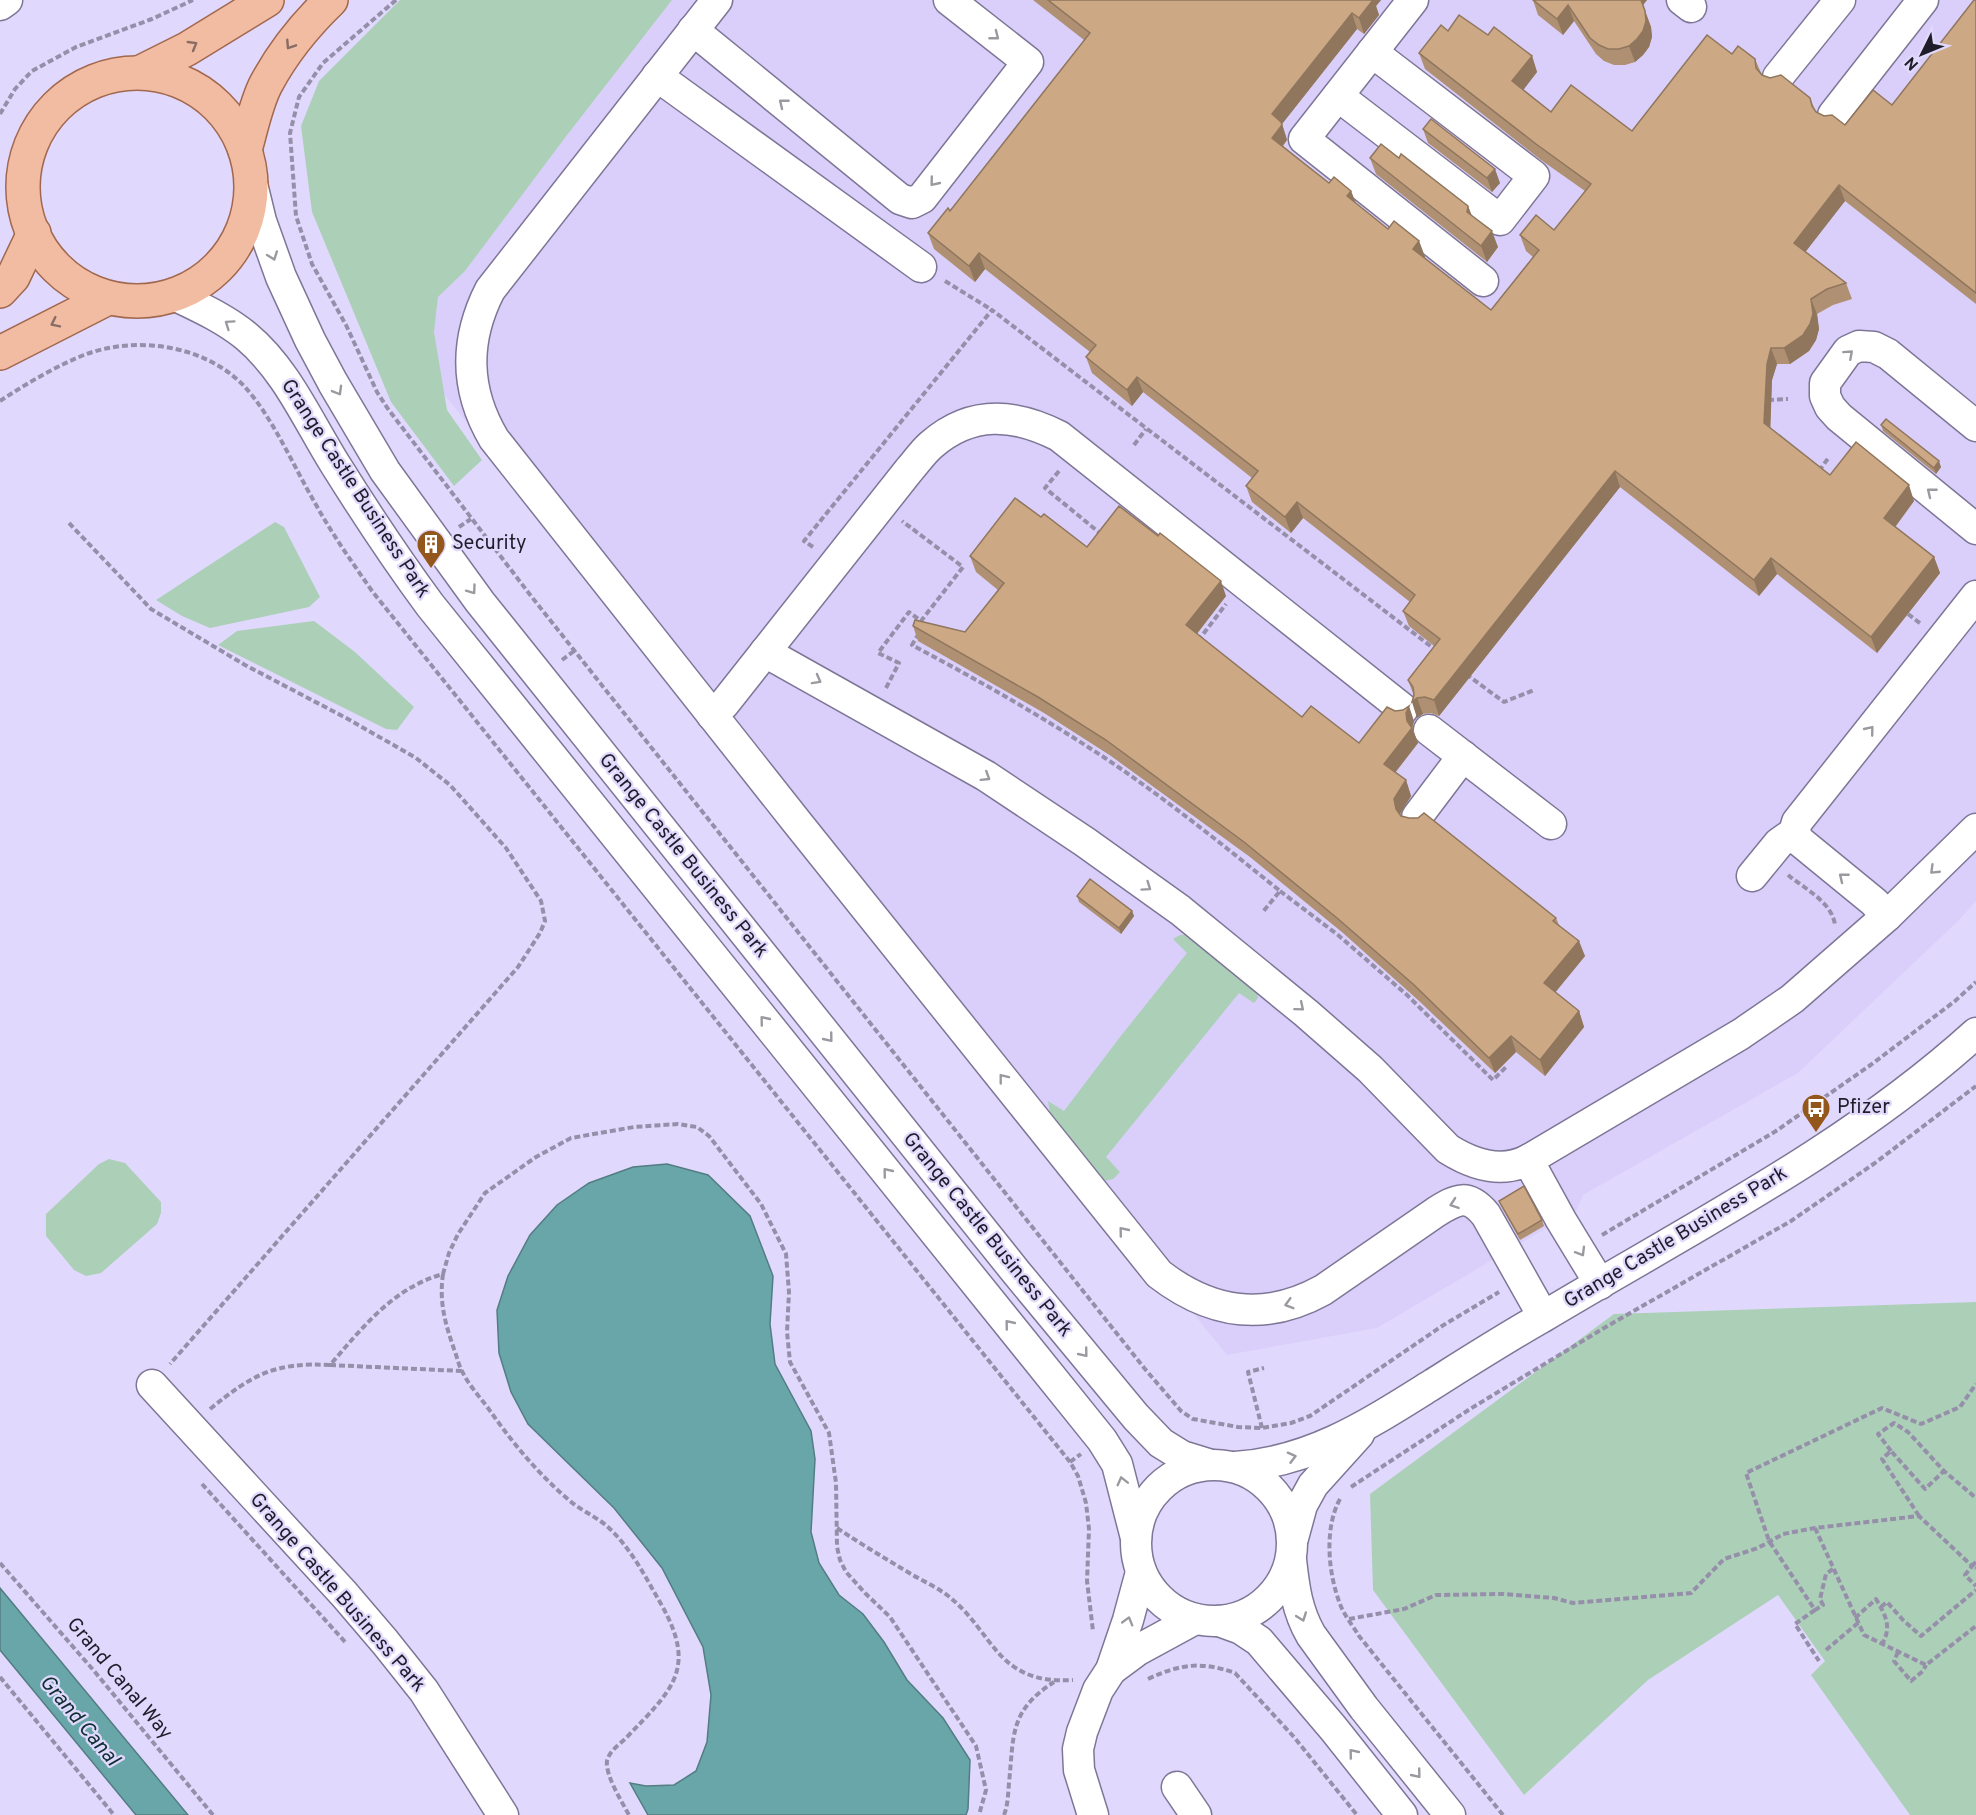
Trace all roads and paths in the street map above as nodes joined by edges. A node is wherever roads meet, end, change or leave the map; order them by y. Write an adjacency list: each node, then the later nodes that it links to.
1 (7, 0): 11 (street)
2 (193, 0): 18 (path)
3 (267, 0): 14 (main road, one-way to 3)
4 (331, 0): 20 (main road, one-way to 20)
5 (396, 0): 76 (path)
6 (717, 0): 12 (street)
7 (949, 0): 12 (street, one-way to 12)
8 (1413, 0): 13 (street)
9 (1840, 0): 16 (street)
10 (1923, 0): 19 (street)
11 (0, 4)
12 (693, 30): 15 (street)
13 (1372, 52): 17 (street); 17 (street)
14 (141, 72): 20 (main road); 21 (main road)
15 (657, 76): 22 (street); 48 (street)
16 (1778, 77)
17 (1338, 96): 23 (street)
18 (0, 114)
19 (1833, 115)
20 (248, 165): 25 (main road); 78 (street, Grange Castle Business Park, one-way to 78)
21 (34, 233): 24 (main road); 26 (main road)
22 (921, 267)
23 (1483, 281)
24 (0, 291)
25 (174, 295): 26 (main road); 85 (street, Grange Castle Business Park, one-way to 25)
26 (108, 298): 27 (main road, one-way to 27)
27 (0, 353)
28 (1788, 399): 29 (path)
29 (1762, 400)
30 (0, 401): 100 (path)
31 (1976, 426): 39 (street, one-way to 31)
32 (1146, 429): 33 (path)
33 (1134, 445)
34 (1076, 449): 40 (path); 45 (street); 47 (street)
35 (1829, 457): 36 (path)
36 (1816, 474)
37 (902, 521): 43 (path)
38 (69, 523): 73 (path)
39 (1976, 529)
40 (1107, 539)
41 (1976, 596): 54 (street, one-way to 41)
42 (1232, 606): 44 (path)
43 (921, 621): 46 (path); 56 (path)
44 (1196, 643)
45 (765, 652): 48 (street); 63 (street, one-way to 63)
46 (885, 689)
47 (1403, 709)
48 (712, 715): 68 (street, one-way to 48)
49 (1429, 730): 50 (street)
50 (1463, 756): 51 (street); 52 (street)
51 (1418, 817)
52 (1551, 824)
53 (1976, 829): 58 (street, one-way to 58)
54 (1795, 832): 55 (street); 58 (street, one-way to 54)
55 (1752, 876)
56 (1280, 891): 57 (path); 61 (path)
57 (1262, 913)
58 (1887, 916): 63 (street)
59 (1976, 982): 64 (path)
60 (1976, 1033): 66 (street, Grange Castle Business Park)
61 (1506, 1067)
62 (1976, 1086): 96 (path)
63 (1528, 1160): 66 (street, one-way to 66)
64 (1601, 1235)
65 (443, 1274): 69 (path); 71 (path); 83 (path)
66 (1600, 1284): 68 (street, Grange Castle Business Park)
67 (1505, 1289): 76 (path)
68 (1543, 1316): 75 (street, Grange Castle Business Park)
69 (330, 1365): 71 (path); 74 (path)
70 (1264, 1368): 76 (path)
71 (462, 1371): 116 (path)
72 (1976, 1384): 86 (path)
73 (152, 1385): 115 (street, Grange Castle Business Park)
74 (210, 1410)
75 (1365, 1427): 78 (street, Grange Castle Business Park, one-way to 75); 87 (street, Grange Castle Business Park)
76 (1262, 1428)
77 (1891, 1451): 79 (path); 79 (path); 82 (path)
78 (1221, 1466): 85 (street); 87 (street)
79 (1944, 1471): 81 (path)
80 (200, 1482): 102 (path)
81 (1976, 1498)
82 (1918, 1516): 84 (path); 89 (path)
83 (836, 1527): 110 (path); 117 (path)
84 (1815, 1528): 86 (path); 90 (path)
85 (1136, 1538): 91 (street)
86 (1769, 1541): 94 (path); 96 (path)
87 (1292, 1549): 97 (street); 123 (street, Grange Castle Business Park, one-way to 123)
88 (0, 1563): 114 (path, Grand Canal Way)
89 (1975, 1565): 92 (path)
90 (1833, 1569): 94 (path); 95 (path)
91 (1141, 1572): 97 (street); 107 (street, one-way to 91)
92 (1976, 1588): 93 (path)
93 (1881, 1607): 95 (path); 101 (path)
94 (1815, 1610): 105 (path)
95 (1855, 1618): 98 (path)
96 (1348, 1619): 124 (path)
97 (1207, 1620): 107 (street); 122 (street, one-way to 97)
98 (1858, 1623): 101 (path); 103 (path)
99 (1976, 1626): 106 (path)
100 (1092, 1635)
101 (1882, 1644): 104 (path)
102 (348, 1645)
103 (1826, 1650)
104 (1898, 1652): 106 (path); 106 (path)
105 (1819, 1661)
106 (1926, 1665)
107 (1111, 1670): 119 (street)
108 (0, 1677): 113 (path)
109 (1073, 1680): 110 (path)
110 (1055, 1681): 118 (path)
111 (1139, 1684): 121 (path)
112 (1178, 1787): 120 (street)
113 (114, 1815)
114 (213, 1815)
115 (503, 1815)
116 (629, 1815)
117 (979, 1815)
118 (1004, 1815)
119 (1093, 1815)
120 (1197, 1815)
121 (1357, 1815)
122 (1402, 1815)
123 (1450, 1815)
124 (1503, 1815)

